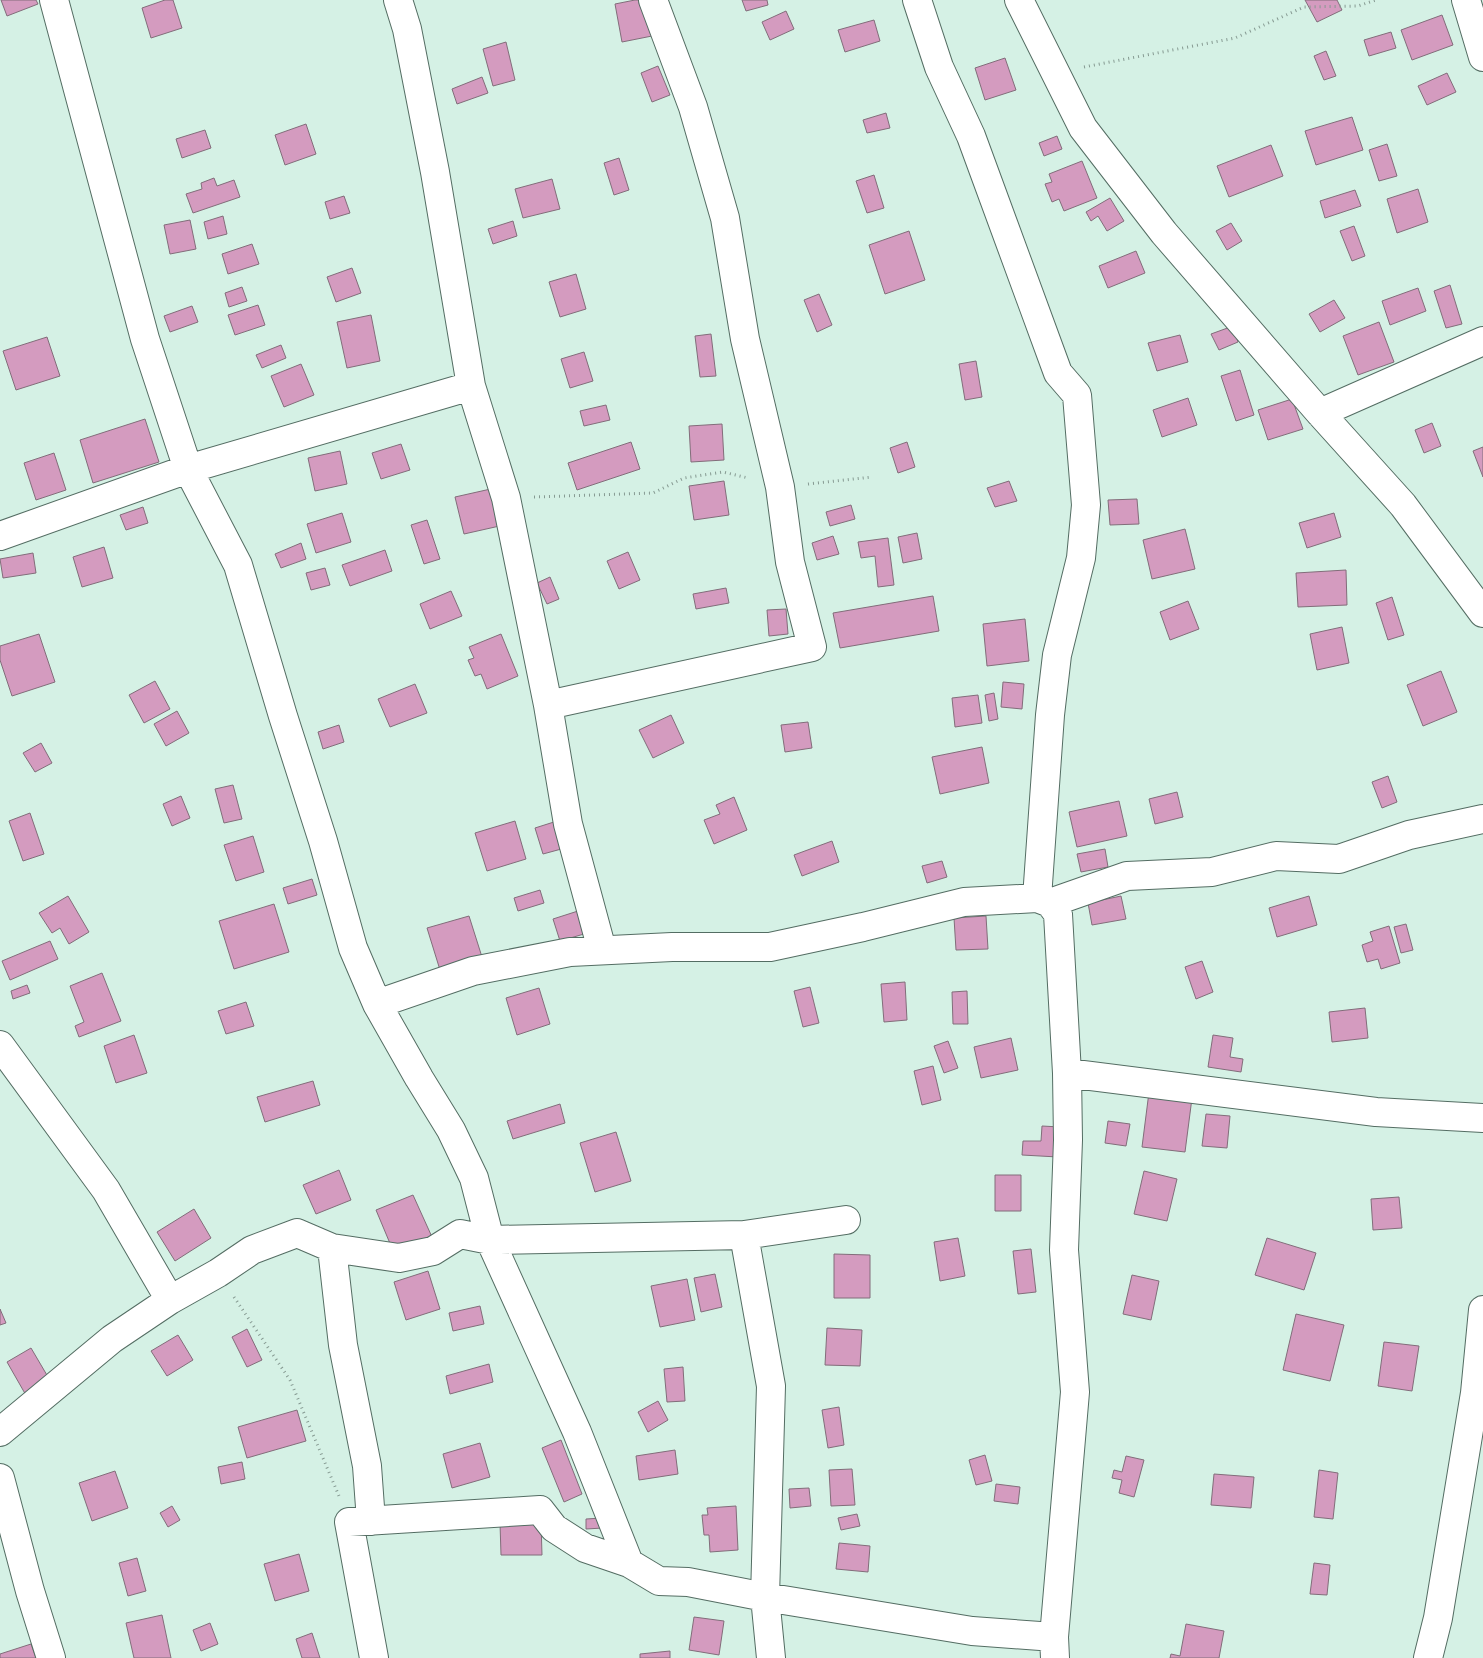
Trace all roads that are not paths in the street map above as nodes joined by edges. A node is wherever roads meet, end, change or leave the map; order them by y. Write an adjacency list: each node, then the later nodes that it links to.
1 (54, 0): 11 (street)
2 (398, 0): 9 (street)
3 (653, 0): 14 (street)
4 (917, 0): 16 (street)
5 (1020, 0): 10 (street)
6 (1466, 0): 7 (street)
7 (1483, 57)
8 (1483, 341): 10 (street)
9 (471, 386): 11 (street); 14 (street)
10 (1320, 413): 13 (street)
11 (188, 469): 12 (street); 18 (street)
12 (0, 536)
13 (1483, 613)
14 (548, 705): 17 (street)
15 (1483, 819): 16 (street)
16 (1043, 900): 17 (street); 20 (street)
17 (602, 950): 18 (street)
18 (377, 1004): 24 (street)
19 (0, 1045): 26 (street)
20 (1067, 1073): 21 (street); 33 (street)
21 (1483, 1118)
22 (846, 1220): 23 (street)
23 (744, 1235): 24 (street); 32 (street)
24 (490, 1240): 25 (street); 31 (street)
25 (332, 1248): 26 (street); 30 (street)
26 (170, 1300): 28 (street)
27 (1483, 1310): 37 (street)
28 (0, 1432)
29 (0, 1478): 34 (street)
30 (360, 1521): 31 (street); 35 (street)
31 (629, 1563): 32 (street)
32 (765, 1597): 33 (street); 36 (street)
33 (1055, 1647)
34 (51, 1658)
35 (374, 1658)
36 (771, 1658)
37 (1428, 1658)

